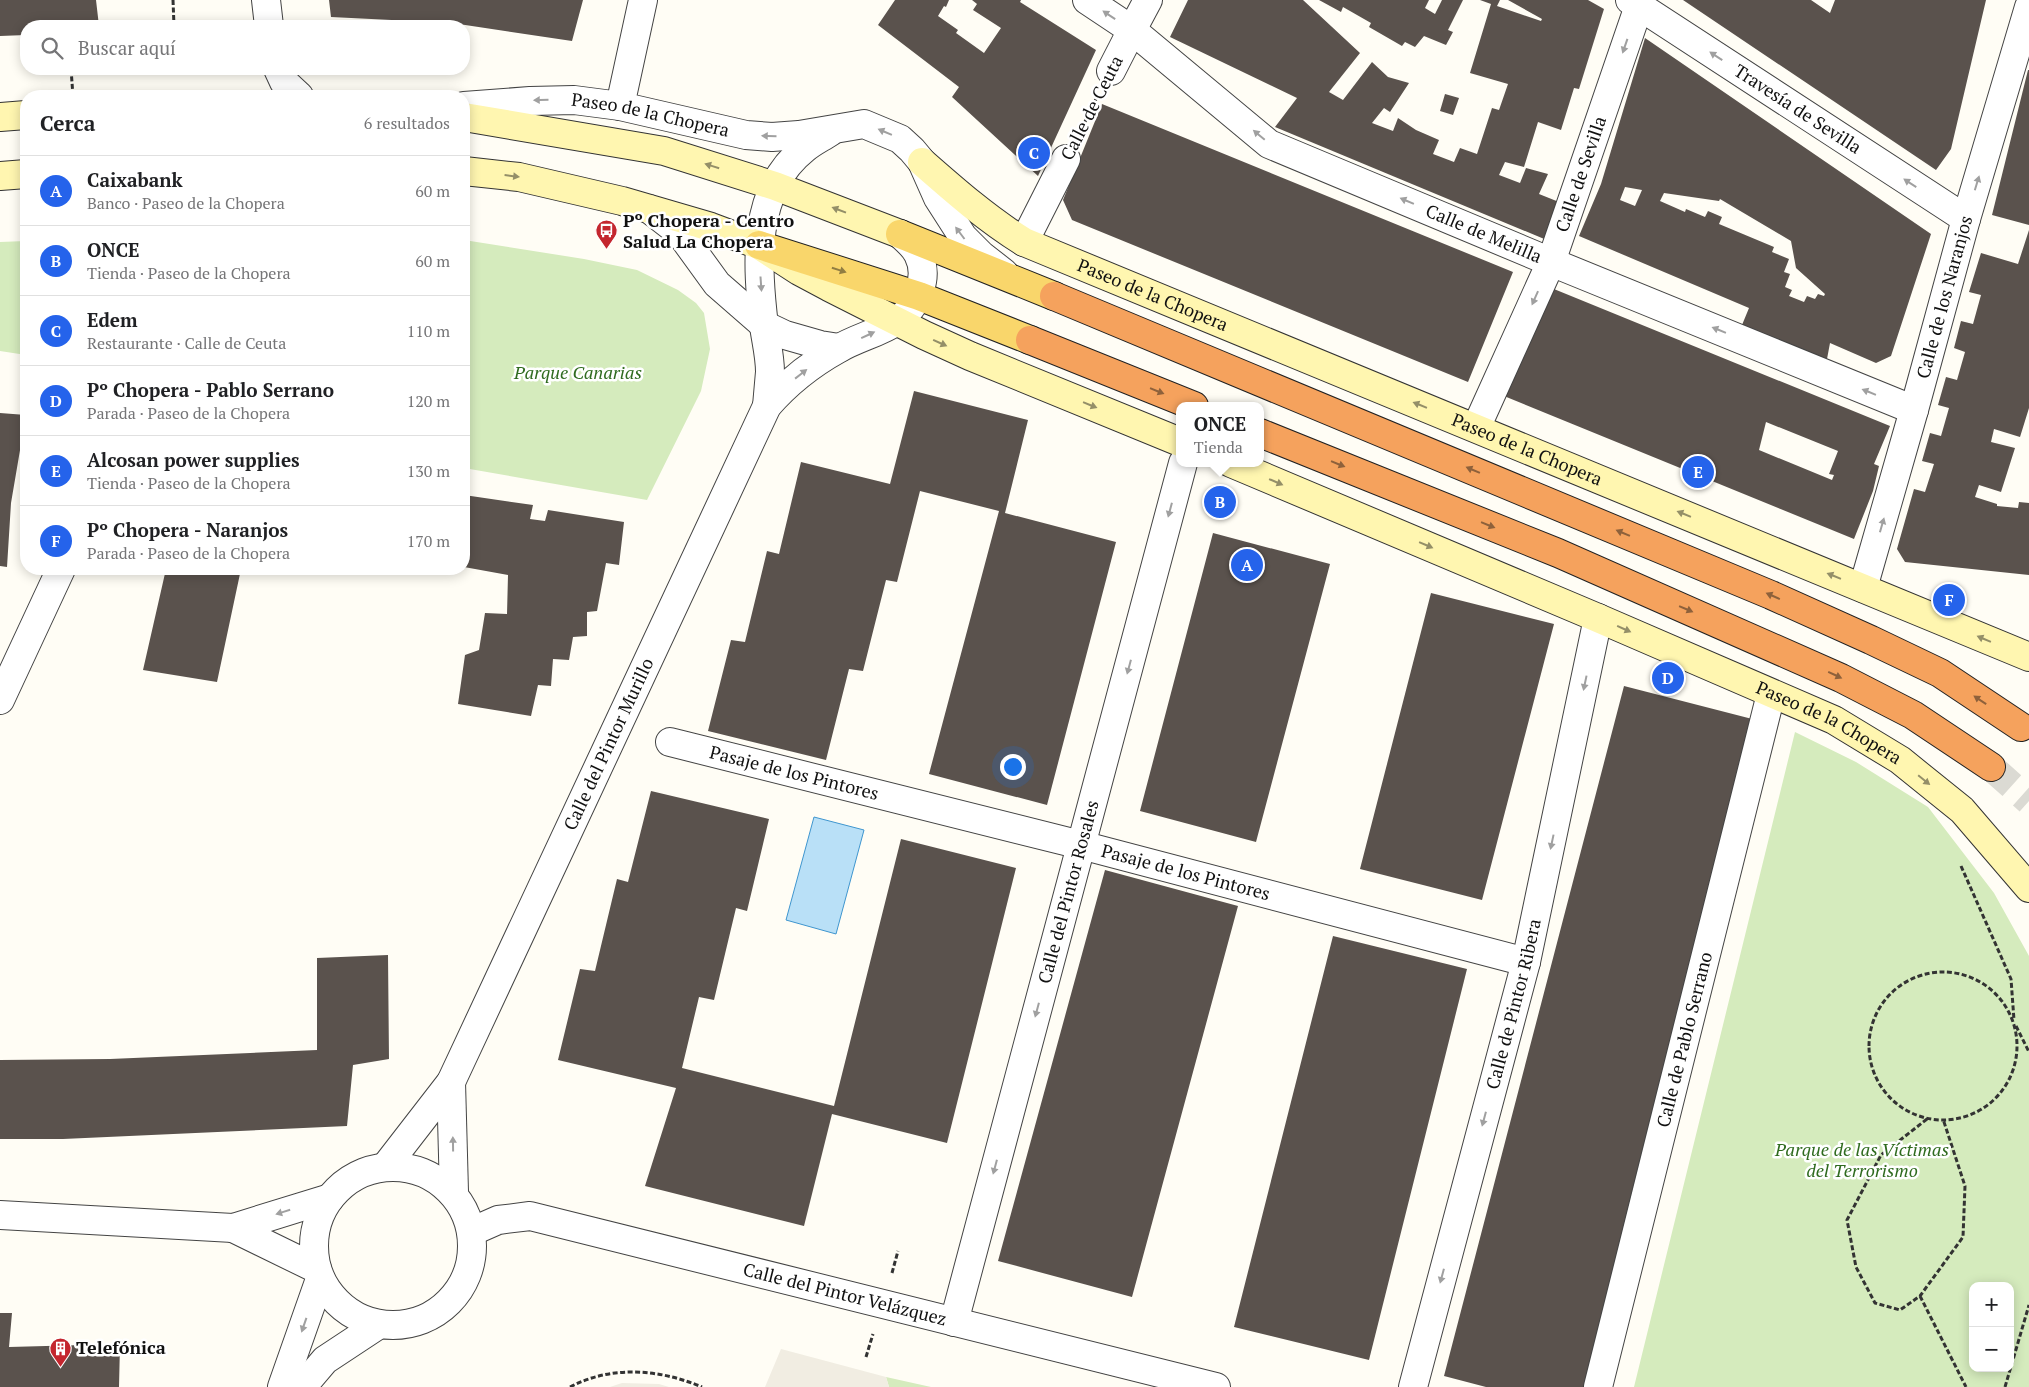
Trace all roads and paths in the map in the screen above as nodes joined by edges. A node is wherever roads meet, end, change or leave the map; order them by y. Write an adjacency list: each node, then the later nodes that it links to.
1 (173, 0): 8 (path)
2 (266, 0): 9 (street)
3 (643, 0): 17 (street)
4 (1087, 0): 10 (street, Calle de Melilla, one-way to 4)
5 (1148, 0): 10 (street, Calle de Ceuta)
6 (1637, 2): 29 (street, Travesía de Sevilla, one-way to 6); 33 (street, Calle de Sevilla, one-way to 33)
7 (2029, 7): 29 (street, Calle de los Naranjos, one-way to 7)
8 (174, 20)
9 (268, 20)
10 (1132, 30): 11 (street, Calle de Ceuta); 33 (street, Calle de Melilla, one-way to 10)
11 (1111, 71): 22 (path, Calle de Ceuta)
12 (71, 75): 14 (path)
13 (281, 75): 15 (street)
14 (72, 90)
15 (293, 90)
16 (470, 105): 17 (street, Paseo de la Chopera, one-way to 16)
17 (620, 106): 21 (street, Paseo de la Chopera, one-way to 17)
18 (20, 116): 19 (main road)
19 (0, 117)
20 (470, 118): 27 (main road, Paseo de la Chopera, one-way to 20)
21 (835, 129): 23 (street, Paseo de la Chopera, one-way to 21); 27 (street, Paseo de la Chopera)
22 (1066, 159): 31 (street, Calle de Ceuta)
23 (922, 162): 31 (main road, Paseo de la Chopera); 34 (street, Paseo de la Chopera, one-way to 23)
24 (470, 172): 28 (main road, one-way to 28)
25 (20, 174): 26 (main road)
26 (0, 176)
27 (775, 186): 30 (main road, Paseo de la Chopera, one-way to 27); 32 (street, Paseo de la Chopera)
28 (647, 208): 32 (main road); 37 (street)
29 (1966, 219): 42 (street, Calle de los Naranjos)
30 (900, 234): 34 (main road, Paseo de la Chopera); 36 (street, Paseo de la Chopera)
31 (1024, 242): 43 (main road, Paseo de la Chopera, one-way to 31)
32 (759, 245): 36 (main road, one-way to 36); 37 (street, Paseo de la Chopera, one-way to 37)
33 (1551, 262): 42 (street, Calle de Melilla, one-way to 33); 43 (street, Calle de Sevilla, one-way to 43)
34 (1009, 277): 35 (main road, Paseo de la Chopera)
35 (1054, 296): 54 (highway, one-way to 35)
36 (914, 308): 38 (main road); 39 (street, one-way to 36); 45 (main road, one-way to 45)
37 (764, 325): 39 (street); 41 (street, Paseo de la Chopera)
38 (1030, 340): 40 (highway, one-way to 40)
39 (839, 348): 41 (street, one-way to 39)
40 (1184, 402)
41 (766, 406): 63 (street, Calle del Pintor Murillo)
42 (1914, 410): 49 (street, Calle de los Naranjos, one-way to 42)
43 (1476, 428): 49 (main road, Paseo de la Chopera, one-way to 43)
44 (1264, 435): 56 (highway, one-way to 56)
45 (1176, 440)
46 (1182, 467): 57 (street, Calle del Pintor Rosales, one-way to 57)
47 (1240, 467): 50 (main road, Paseo de la Chopera, one-way to 50)
48 (58, 575): 53 (street)
49 (1863, 588): 51 (main road, Paseo de la Chopera, one-way to 49)
50 (1598, 618): 52 (main road, Paseo de la Chopera, one-way to 52); 60 (street, Calle de Pintor Ribera, one-way to 60)
51 (2029, 658)
52 (1772, 694): 59 (main road, Paseo de la Chopera, one-way to 59); 83 (street, Calle de Pablo Serrano)
53 (0, 700)
54 (2021, 727)
55 (670, 742): 57 (street, Pasaje de los Pintores)
56 (1992, 768)
57 (1081, 845): 60 (street, Pasaje de los Pintores); 75 (street, Calle del Pintor Rosales, one-way to 75)
58 (1961, 866): 61 (path)
59 (2029, 888)
60 (1526, 962): 82 (street, Calle de Pintor Ribera, one-way to 82)
61 (2014, 1022): 62 (path); 64 (path); 65 (path)
62 (2029, 1052)
63 (452, 1082): 66 (street, Calle del Pintor Murillo); 67 (street, Calle del Pintor Murillo, one-way to 63)
64 (1928, 1118): 65 (path); 73 (path)
65 (1942, 1119): 73 (path)
66 (386, 1166): 67 (street); 68 (street)
67 (454, 1192): 71 (street)
68 (330, 1198): 70 (street, one-way to 70); 72 (street)
69 (0, 1215): 70 (street)
70 (234, 1228): 72 (street)
71 (473, 1232): 75 (street, Calle del Pintor Velázquez); 76 (street)
72 (318, 1274): 76 (street); 77 (street, one-way to 77)
73 (1920, 1296): 84 (path)
74 (2029, 1305): 85 (path)
75 (954, 1322): 81 (street, Calle del Pintor Velázquez)
76 (378, 1325): 78 (street)
77 (282, 1387)
78 (302, 1387)
79 (570, 1387): 80 (path)
80 (702, 1387)
81 (1216, 1387)
82 (1413, 1387)
83 (1598, 1387)
84 (1966, 1387)
85 (2005, 1387)

